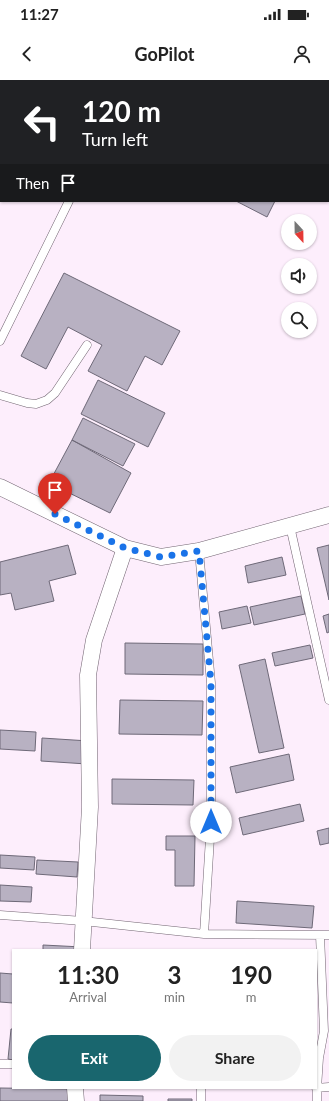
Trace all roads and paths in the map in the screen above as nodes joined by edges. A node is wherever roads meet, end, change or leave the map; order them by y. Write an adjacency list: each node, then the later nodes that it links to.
1 (69, 202): 2 (lane)
2 (0, 341)
3 (87, 345): 4 (lane)
4 (0, 395)
5 (0, 487): 8 (street)
6 (329, 515): 7 (street)
7 (290, 526): 9 (street); 10 (lane)
8 (125, 548): 9 (street); 12 (street)
9 (199, 551): 13 (lane)
10 (329, 700)
11 (0, 915): 12 (lane)
12 (83, 921): 13 (lane); 16 (street)
13 (204, 934): 14 (lane)
14 (320, 935): 15 (lane); 19 (lane)
15 (329, 935)
16 (82, 949)
17 (0, 1064): 18 (lane)
18 (12, 1064)
19 (317, 1080)
20 (329, 1087): 21 (lane)
21 (317, 1088)
22 (76, 1089): 25 (street)
23 (201, 1089): 26 (lane)
24 (316, 1089): 27 (lane)
25 (76, 1101)
26 (201, 1101)
27 (317, 1101)

